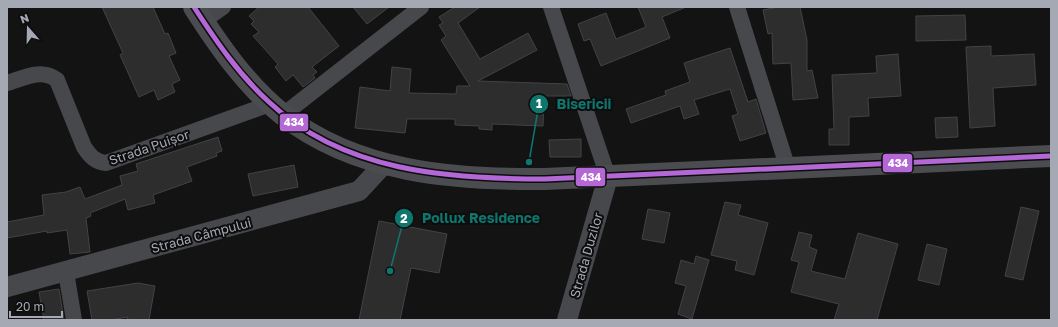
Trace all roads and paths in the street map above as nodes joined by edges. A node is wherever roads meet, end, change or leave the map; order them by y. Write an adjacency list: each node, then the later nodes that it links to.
1 (223, 7): 5 (street)
2 (421, 7): 7 (street, Strada Puișor)
3 (551, 7): 11 (street)
4 (737, 7): 10 (street)
5 (199, 14): 7 (main road)
6 (7, 83): 7 (street, Strada Puișor)
7 (277, 109): 9 (main road)
8 (1051, 156): 10 (main road)
9 (384, 164): 11 (main road); 12 (street, Strada Câmpului)
10 (788, 169): 11 (main road)
11 (606, 184): 15 (street, Strada Duzilor)
12 (66, 272): 13 (street, Strada Câmpului); 14 (street)
13 (7, 287)
14 (74, 320)
15 (567, 320)

